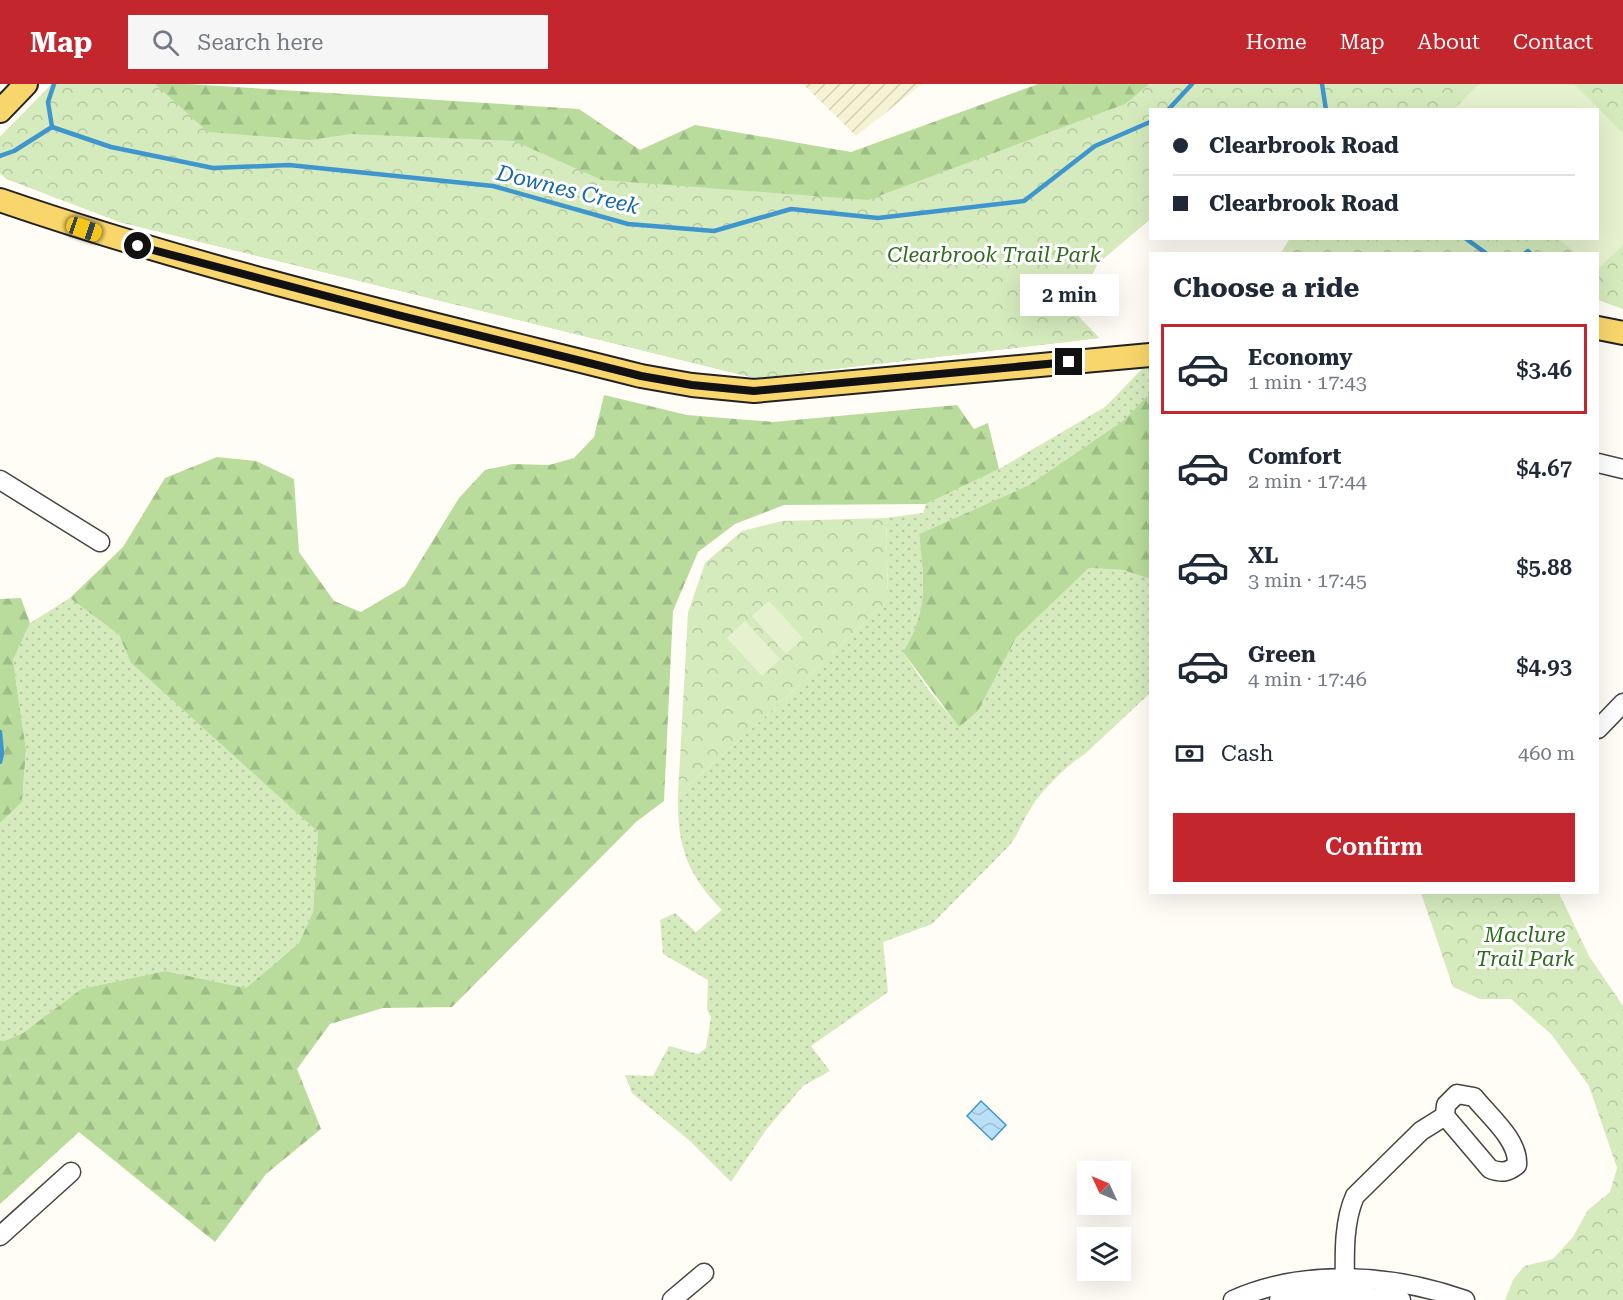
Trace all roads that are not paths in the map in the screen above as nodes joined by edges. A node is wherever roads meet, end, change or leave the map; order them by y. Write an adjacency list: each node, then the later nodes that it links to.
1 (26, 84): 2 (main road)
2 (0, 111)
3 (0, 200): 6 (main road)
4 (1599, 328): 5 (main road)
5 (1623, 333)
6 (1149, 355)
7 (1599, 463): 8 (street)
8 (1623, 469)
9 (0, 480): 10 (street)
10 (100, 542)
11 (1623, 703): 12 (street)
12 (1599, 728)
13 (1445, 1116): 13 (street); 17 (street)
14 (71, 1172): 15 (street)
15 (0, 1236)
16 (704, 1273): 18 (street)
17 (1345, 1285): 19 (street); 20 (street); 21 (street); 22 (street)
18 (672, 1300)
19 (1233, 1300)
20 (1279, 1300)
21 (1401, 1300)
22 (1465, 1300)

